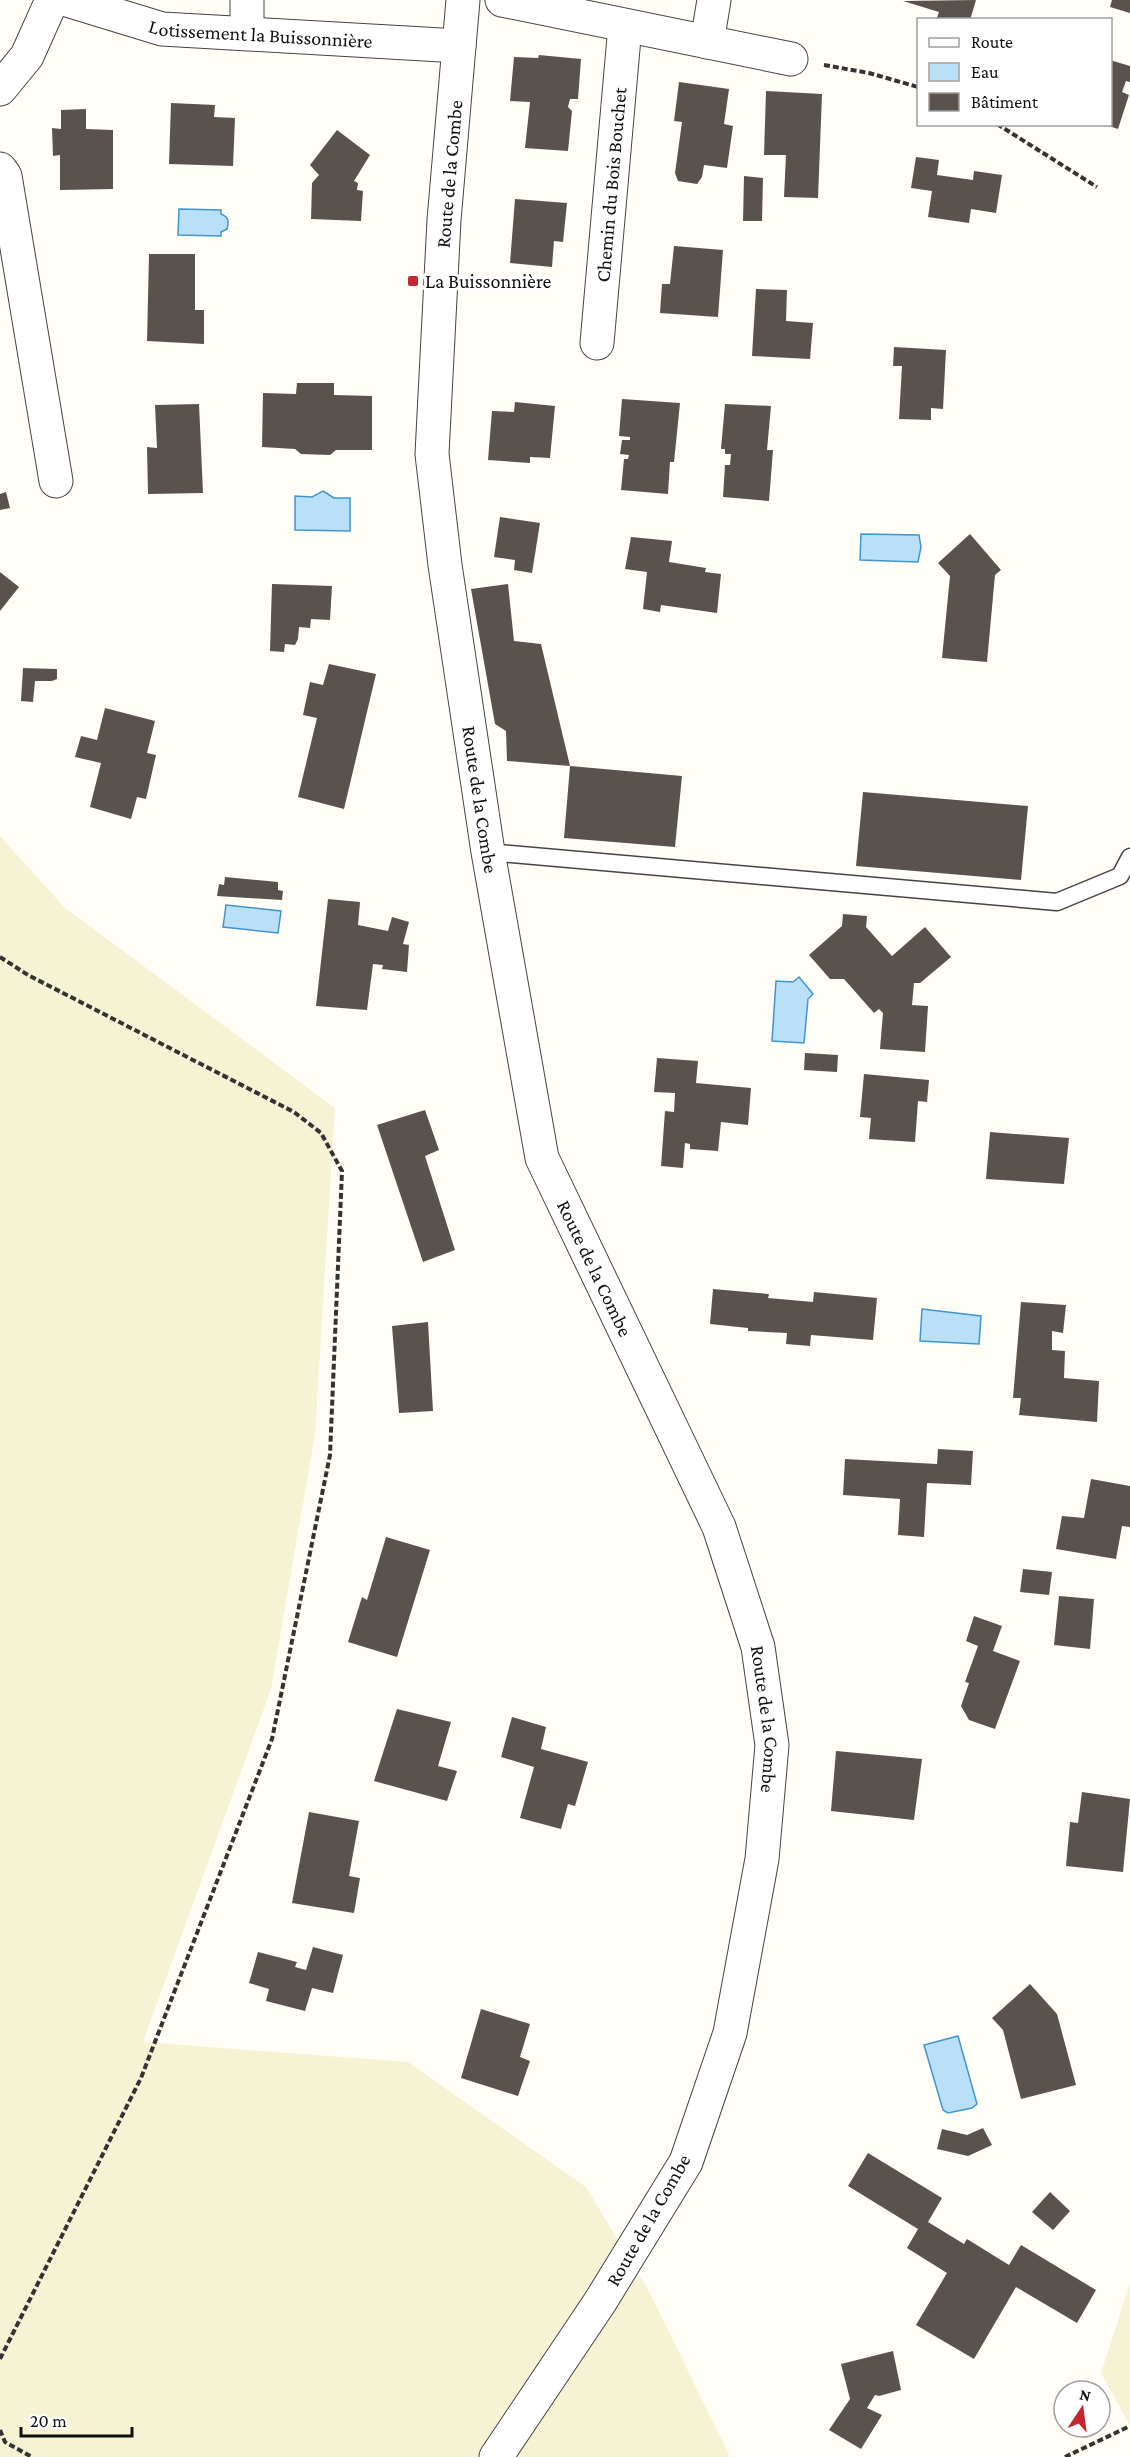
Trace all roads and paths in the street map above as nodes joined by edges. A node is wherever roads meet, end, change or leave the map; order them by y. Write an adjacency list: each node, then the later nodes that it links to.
1 (52, 0): 13 (street)
2 (67, 0): 8 (street, Lotissement la Buissonnière)
3 (247, 0): 8 (street)
4 (462, 0): 10 (street, Route de la Combe)
5 (502, 0): 7 (street)
6 (714, 0): 9 (street)
7 (625, 26): 9 (street); 17 (street, Chemin du Bois Bouchet)
8 (247, 33): 10 (street, Lotissement la Buissonnière)
9 (707, 42): 11 (street)
10 (459, 46): 19 (street, Route de la Combe)
11 (791, 59): 12 (path)
12 (917, 87)
13 (0, 89)
14 (1000, 126): 16 (path)
15 (0, 169): 18 (street)
16 (1097, 187)
17 (597, 342)
18 (56, 481)
19 (488, 852): 20 (lane); 26 (street, Route de la Combe)
20 (1130, 857)
21 (0, 957): 22 (path)
22 (0, 2359)
23 (1130, 2426): 27 (path)
24 (0, 2430): 25 (path)
25 (32, 2457)
26 (496, 2457)
27 (1065, 2457)

